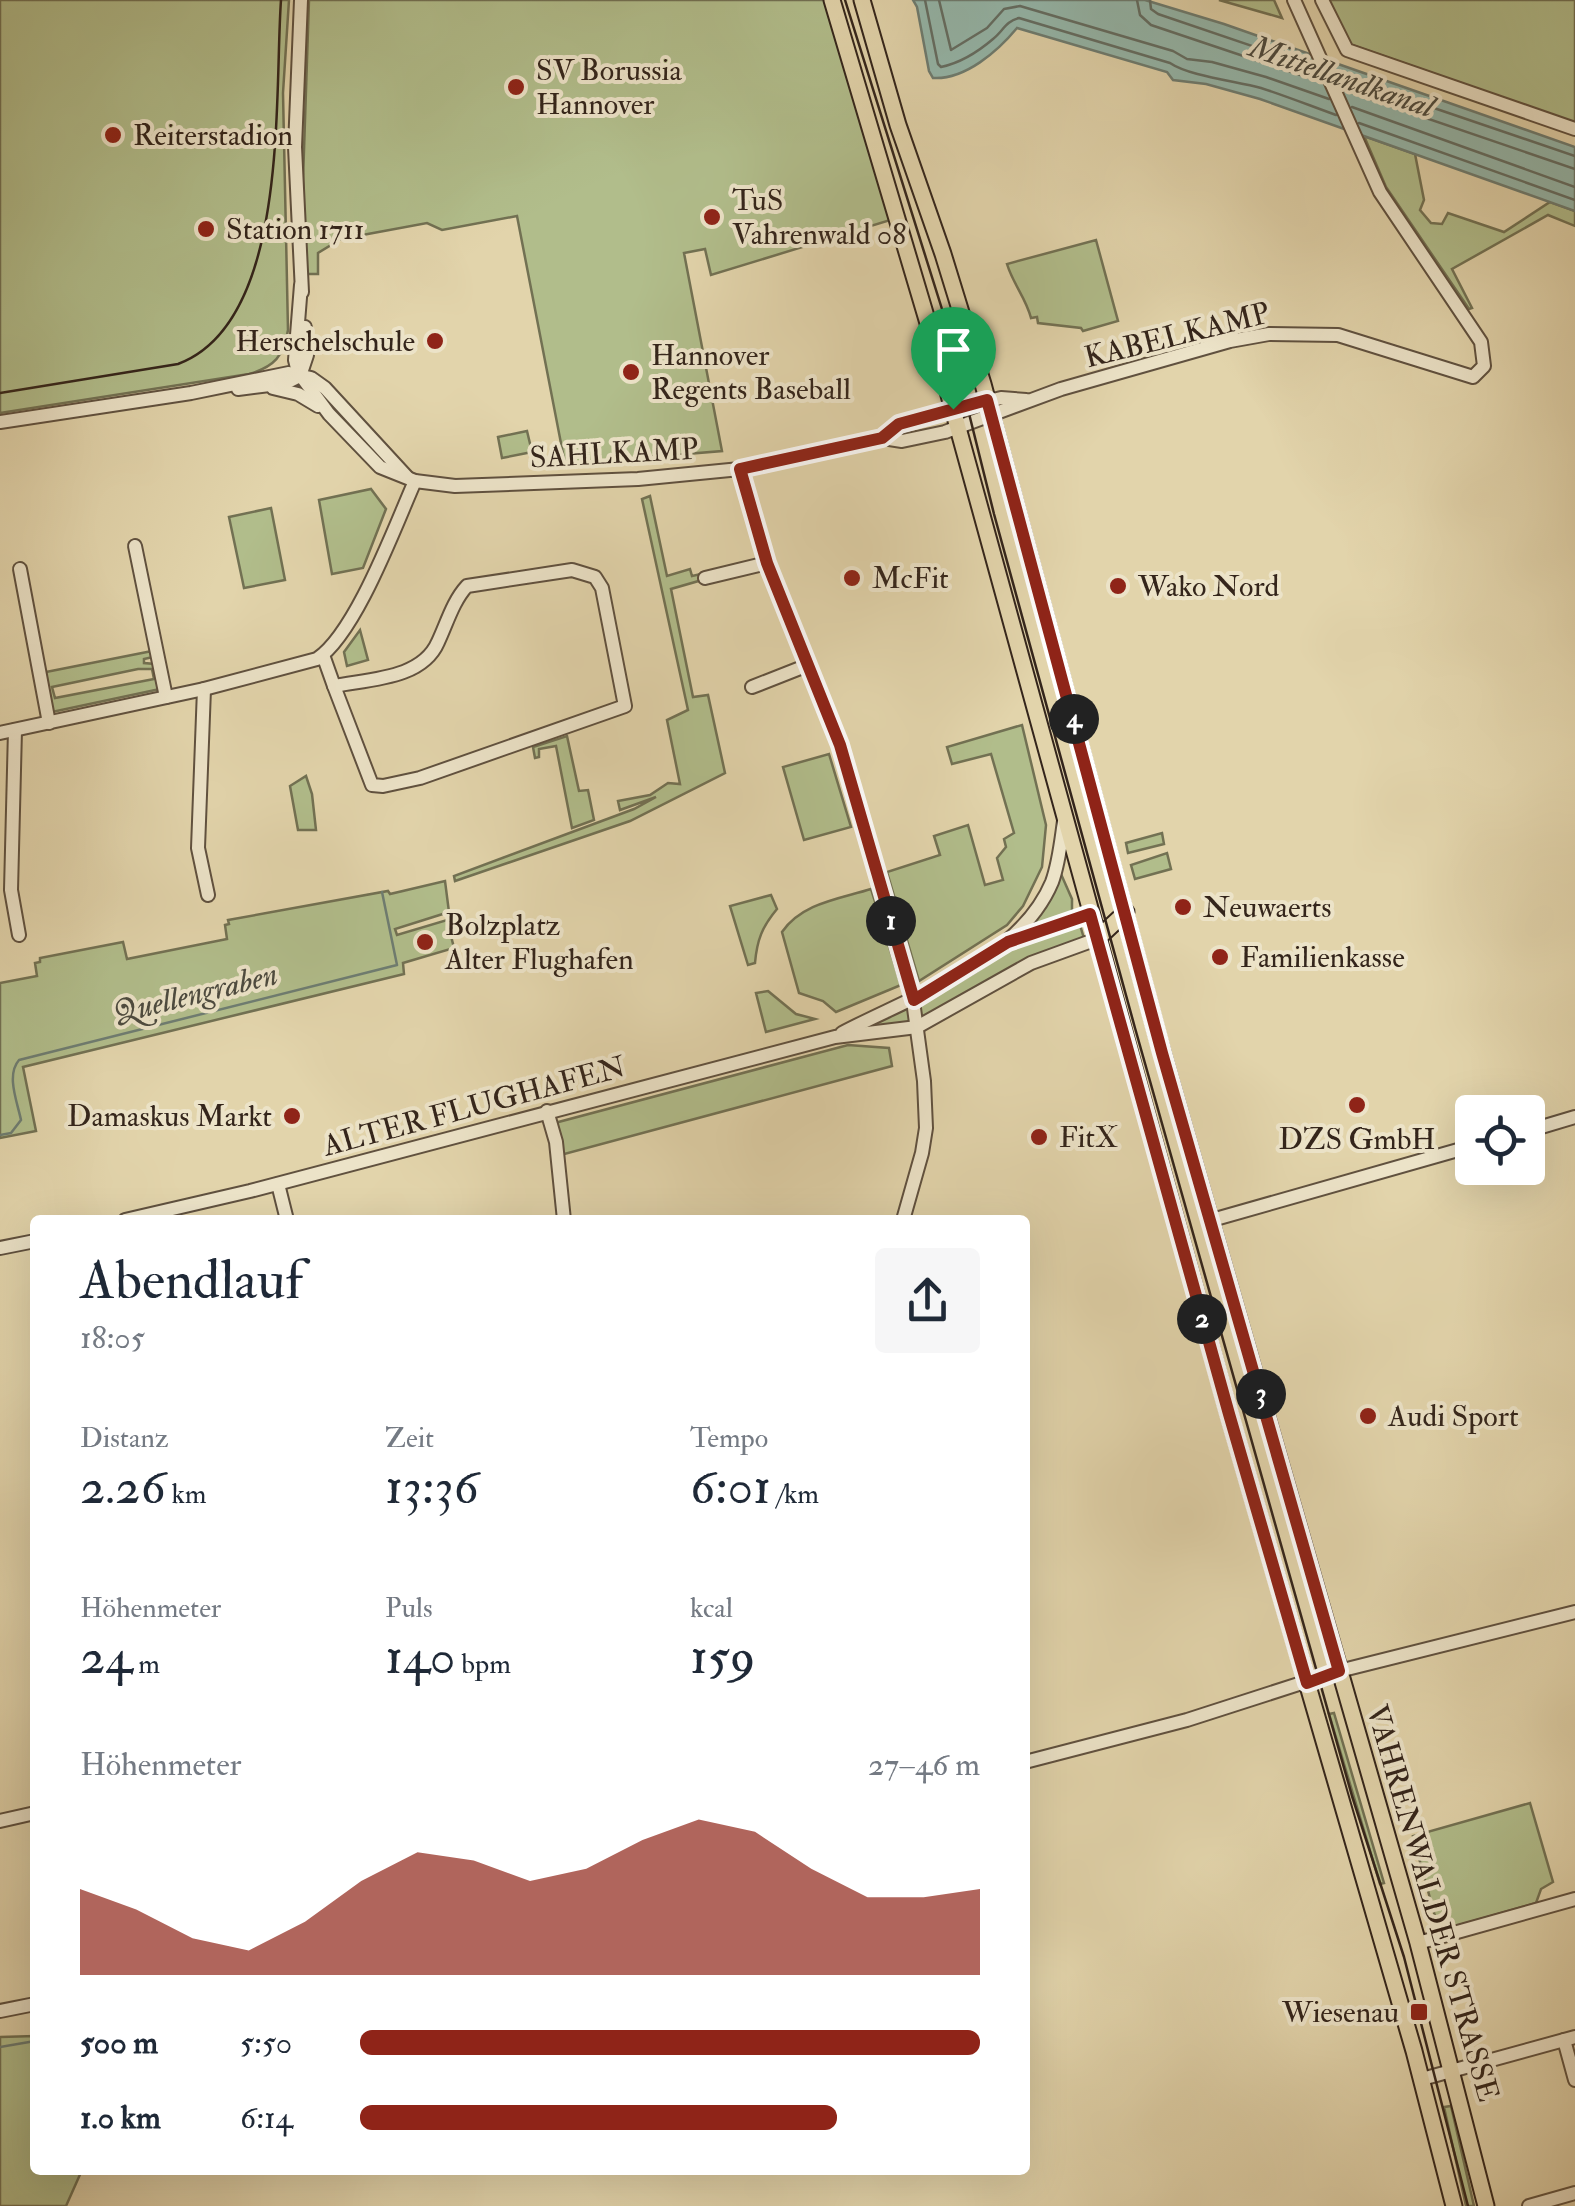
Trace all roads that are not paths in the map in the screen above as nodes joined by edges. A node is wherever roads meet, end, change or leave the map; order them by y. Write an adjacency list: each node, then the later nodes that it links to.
1 (301, 0): 7 (street)
2 (832, 0): 14 (main road, VAHRENWALDER STRASSE)
3 (862, 0): 13 (main road, VAHRENWALDER STRASSE)
4 (1294, 0): 13 (street, KABELKAMP)
5 (1322, 0): 6 (street)
6 (1575, 129)
7 (301, 285): 8 (street); 9 (street)
8 (298, 333): 10 (street); 11 (street)
9 (307, 355): 10 (street); 12 (street)
10 (300, 376): 11 (street, SAHLKAMP); 12 (street); 15 (street, SAHLKAMP)
11 (262, 382): 15 (street, SAHLKAMP); 16 (street, SAHLKAMP)
12 (325, 388): 20 (street)
13 (989, 408): 14 (street, SAHLKAMP); 17 (street, SAHLKAMP); 36 (main road, VAHRENWALDER STRASSE)
14 (953, 409): 17 (main road, VAHRENWALDER STRASSE); 18 (street, SAHLKAMP)
15 (329, 414): 20 (street, SAHLKAMP)
16 (0, 422)
17 (957, 428): 18 (street, SAHLKAMP); 34 (main road, VAHRENWALDER STRASSE)
18 (882, 438): 19 (street, SAHLKAMP)
19 (740, 469): 20 (street, SAHLKAMP); 22 (street)
20 (411, 479): 25 (street)
21 (135, 546): 30 (street)
22 (767, 563): 24 (street); 26 (street)
23 (20, 569): 31 (street)
24 (705, 578)
25 (323, 655): 27 (street); 29 (street)
26 (808, 664): 28 (street); 41 (street)
27 (334, 686): 27 (street)
28 (752, 686)
29 (204, 689): 30 (street); 35 (street)
30 (166, 698): 31 (street)
31 (49, 724): 32 (street)
32 (15, 730): 33 (street); 38 (street)
33 (0, 733)
34 (1064, 822): 37 (main road, VAHRENWALDER STRASSE); 40 (street, ALTER FLUGHAFEN)
35 (208, 895)
36 (1126, 912): 37 (main road); 39 (main road); 53 (main road, VAHRENWALDER STRASSE)
37 (1090, 914): 39 (main road, VAHRENWALDER STRASSE); 40 (street, ALTER FLUGHAFEN)
38 (20, 934)
39 (1096, 939): 42 (street, ALTER FLUGHAFEN); 58 (main road, VAHRENWALDER STRASSE)
40 (1008, 942): 41 (street, ALTER FLUGHAFEN)
41 (914, 1000): 42 (street); 43 (street, ALTER FLUGHAFEN)
42 (916, 1028): 43 (street, ALTER FLUGHAFEN); 52 (street)
43 (835, 1037): 44 (street, ALTER FLUGHAFEN)
44 (548, 1112): 48 (street, ALTER FLUGHAFEN); 51 (street)
45 (1575, 1117): 46 (street)
46 (1545, 1126)
47 (1455, 1151): 53 (street)
48 (278, 1184): 49 (street, ALTER FLUGHAFEN); 50 (street)
49 (146, 1215)
50 (287, 1215)
51 (563, 1215)
52 (904, 1215)
53 (1212, 1220): 57 (main road, VAHRENWALDER STRASSE)
54 (30, 1242): 55 (street)
55 (0, 1248)
56 (1575, 1612): 57 (street)
57 (1339, 1671): 58 (street); 63 (main road, VAHRENWALDER STRASSE)
58 (1307, 1683): 59 (street); 68 (main road, VAHRENWALDER STRASSE)
59 (1030, 1761)
60 (30, 1814): 61 (street)
61 (0, 1821)
62 (1575, 1899): 63 (street)
63 (1418, 1943): 67 (main road, VAHRENWALDER STRASSE)
64 (30, 2005): 65 (street)
65 (0, 2011)
66 (1569, 2038): 67 (street); 69 (street)
67 (1452, 2071): 68 (street); 72 (main road, VAHRENWALDER STRASSE)
68 (1422, 2079): 71 (main road, VAHRENWALDER STRASSE)
69 (1575, 2080)
70 (1575, 2193): 73 (street)
71 (1454, 2206)
72 (1486, 2206)
73 (1529, 2206)

